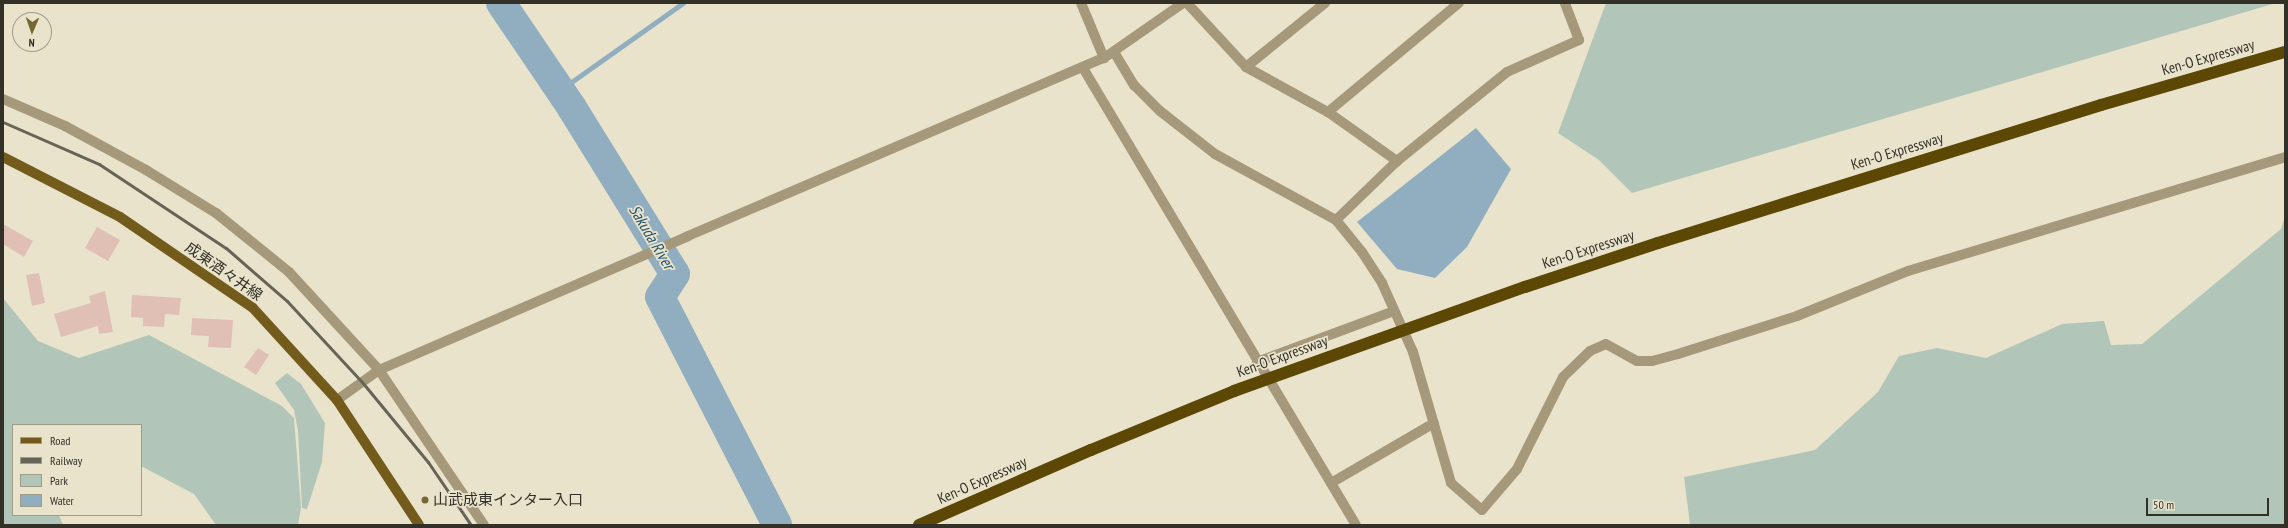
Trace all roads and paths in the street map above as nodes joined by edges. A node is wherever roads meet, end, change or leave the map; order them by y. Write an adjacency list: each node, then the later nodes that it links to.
1 (1081, 3): 9 (street)
2 (1183, 3): 7 (street)
3 (1186, 3): 10 (street)
4 (1325, 3): 10 (street)
5 (1459, 3): 13 (street)
6 (1565, 3): 16 (street)
7 (1114, 52): 9 (street); 17 (street)
8 (2285, 52): 26 (highway, Ken-O Expressway, bridge)
9 (1104, 58): 11 (street)
10 (1246, 67): 13 (street)
11 (1083, 68): 19 (street); 20 (street)
12 (3, 99): 20 (street)
13 (1328, 112): 16 (street)
14 (3, 157): 21 (main road, 成東酒々井線)
15 (2285, 157): 22 (street)
16 (1397, 161): 17 (street)
17 (1336, 220): 18 (street)
18 (1394, 311): 19 (street); 22 (street)
19 (1257, 362): 23 (street)
20 (379, 370): 21 (street); 25 (street)
21 (337, 400): 24 (main road, 成東酒々井線)
22 (1434, 423): 23 (street)
23 (1331, 483): 27 (street)
24 (419, 525)
25 (484, 525)
26 (919, 525)
27 (1356, 525)

